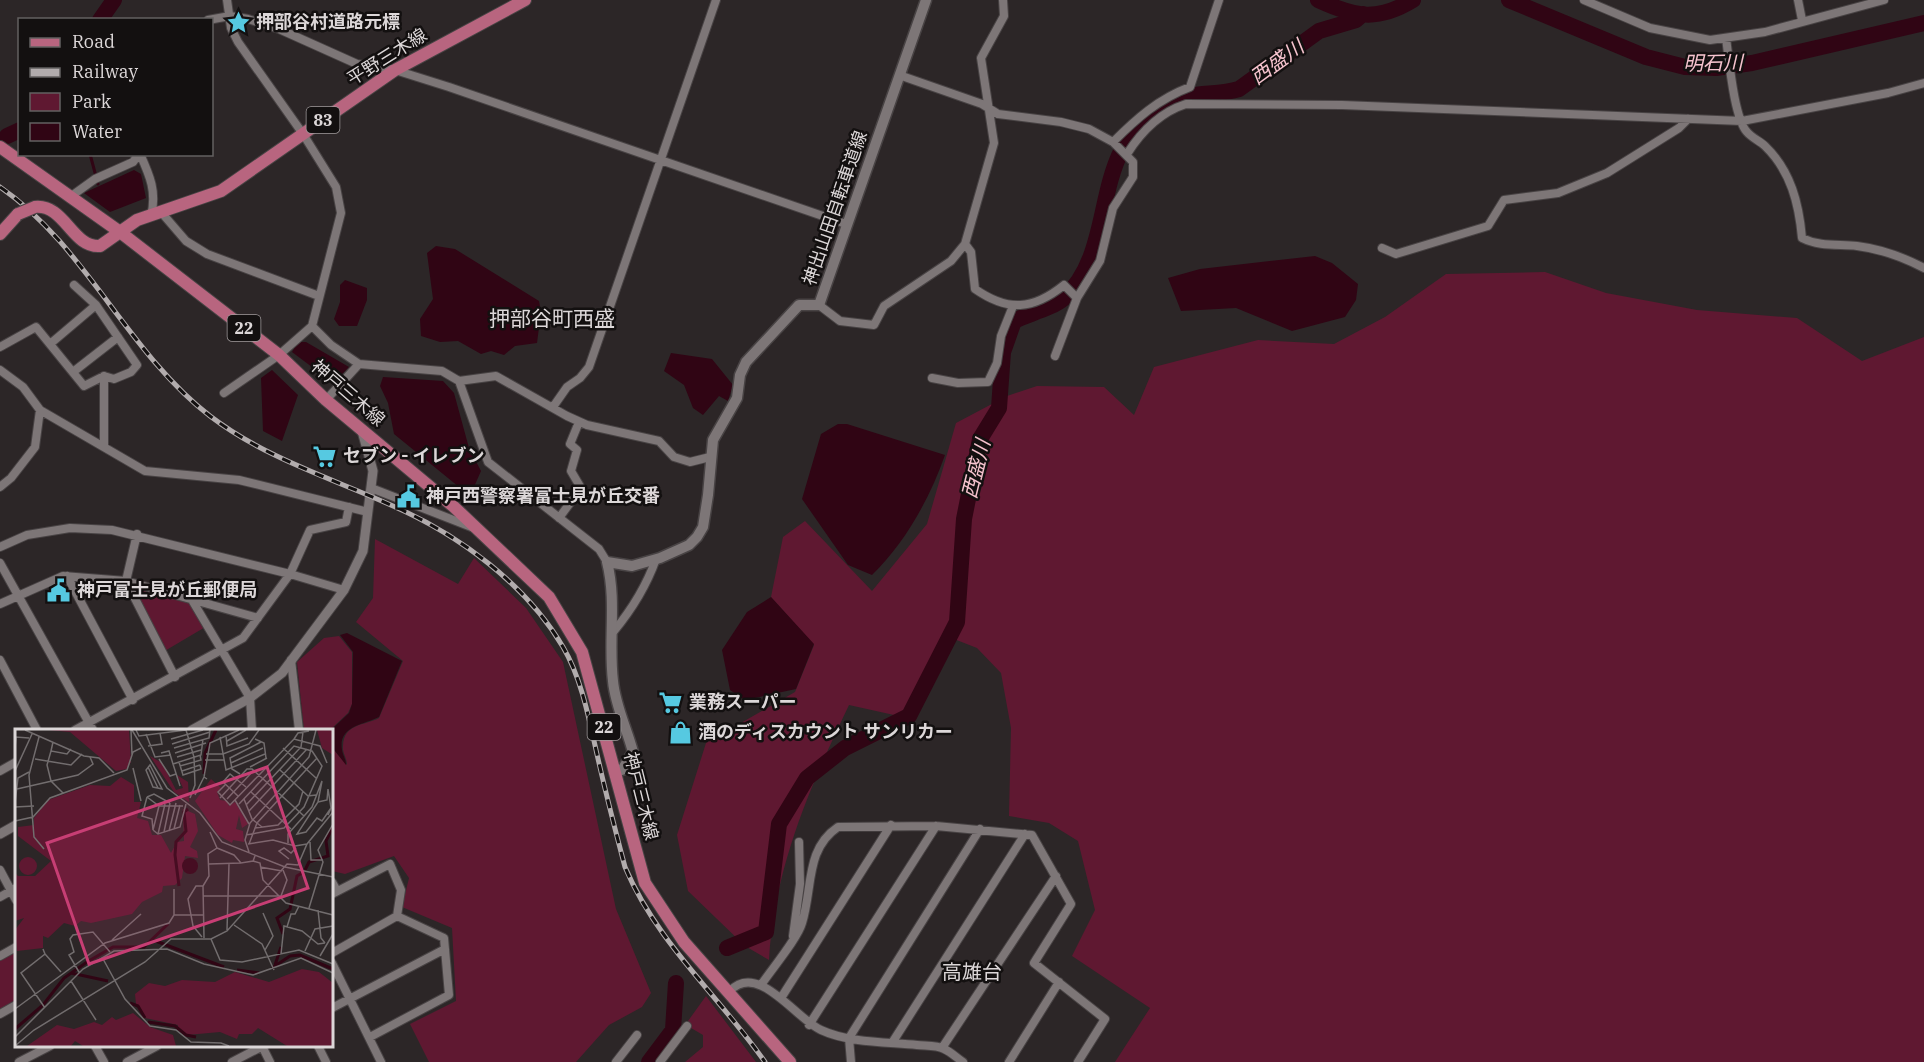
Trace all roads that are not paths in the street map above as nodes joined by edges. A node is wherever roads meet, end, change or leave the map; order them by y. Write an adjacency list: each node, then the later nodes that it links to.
1 (227, 0): 10 (street)
2 (525, 0): 14 (main road, 平野三木線 / 83)
3 (716, 0): 26 (street)
4 (926, 0): 15 (main road, 神出山田自転車道線)
5 (1003, 0): 17 (street)
6 (1219, 0): 21 (street)
7 (1584, 0): 13 (street)
8 (1798, 0): 12 (street)
9 (1884, 0): 12 (street)
10 (230, 16): 11 (street); 14 (street); 20 (street)
11 (213, 19)
12 (1802, 21): 13 (street)
13 (1726, 38): 19 (street)
14 (395, 70): 20 (main road, 平野三木線 / 83); 26 (street)
15 (899, 75): 17 (street); 29 (main road, 神出山田自転車道線)
16 (1924, 83): 19 (street)
17 (988, 109): 21 (street); 32 (street)
18 (1688, 119): 19 (street); 23 (street); 33 (street)
19 (1742, 121): 34 (street)
20 (303, 134): 28 (main road, 平野三木線 / 83); 36 (street)
21 (1113, 142): 23 (street)
22 (0, 147): 27 (main road, 神戸三木線 / 22)
23 (1127, 154): 37 (street)
24 (138, 156): 27 (street)
25 (141, 156): 28 (street)
26 (660, 159): 29 (street); 55 (street)
27 (70, 197): 30 (main road, 神戸三木線 / 22)
28 (156, 214): 30 (main road, 平野三木線 / 83); 36 (street)
29 (846, 224): 39 (main road, 神出山田自転車道線)
30 (120, 232): 31 (main road, 平野三木線 / 83, bridge); 45 (main road, 神戸三木線 / 22)
31 (0, 234)
32 (965, 244): 39 (street); 40 (street)
33 (1382, 248)
34 (1924, 268)
35 (75, 285): 38 (street)
36 (319, 296): 41 (street)
37 (1077, 298): 40 (street); 46 (street)
38 (96, 305): 42 (street); 43 (street)
39 (819, 305): 60 (main road, 神出山田自転車道線)
40 (1013, 306): 51 (street)
41 (312, 326): 45 (street); 47 (street)
42 (118, 337): 49 (street); 50 (street)
43 (50, 344): 44 (street); 49 (street)
44 (0, 347)
45 (279, 355): 53 (street); 54 (main road, 神戸三木線 / 22)
46 (1055, 356)
47 (359, 364): 52 (street); 54 (street)
48 (0, 370): 56 (street)
49 (73, 372): 50 (street)
50 (104, 376): 59 (street)
51 (932, 378)
52 (459, 381): 55 (street); 65 (street)
53 (224, 393)
54 (326, 400): 58 (main road, 神戸三木線 / 22)
55 (553, 407): 57 (street)
56 (40, 410): 59 (street); 61 (street)
57 (579, 422): 60 (street); 65 (street)
58 (362, 430): 62 (street); 66 (main road, 神戸三木線 / 22)
59 (104, 447): 63 (street)
60 (710, 457): 69 (main road, 神出山田自転車道線)
61 (0, 487)
62 (371, 488): 64 (street); 66 (street)
63 (349, 507): 64 (street); 72 (street)
64 (368, 512): 75 (street)
65 (559, 518): 70 (street)
66 (478, 529): 94 (main road, 神戸三木線 / 22)
67 (137, 534): 68 (street); 72 (street); 74 (street)
68 (0, 547)
69 (656, 559): 70 (main road, 神出山田自転車道線); 80 (street)
70 (607, 562): 80 (main road)
71 (0, 563): 76 (street)
72 (290, 574): 75 (street); 79 (street)
73 (67, 576): 74 (street); 76 (street); 86 (street)
74 (126, 581): 77 (street); 84 (street)
75 (344, 590): 83 (street)
76 (19, 594): 78 (street); 87 (street)
77 (192, 600): 79 (street); 81 (street)
78 (0, 604)
79 (258, 618): 81 (street)
80 (614, 631): 94 (main road)
81 (222, 652): 84 (street); 85 (street)
82 (0, 660): 88 (street)
83 (291, 660): 85 (street); 91 (street)
84 (175, 677): 86 (street)
85 (250, 698): 89 (street); 90 (street)
86 (133, 700): 87 (street)
87 (91, 727)
88 (37, 729)
89 (194, 729)
90 (252, 729)
91 (299, 729)
92 (15, 762): 93 (street)
93 (1, 769)
94 (619, 773): 116 (main road, 神戸三木線 / 22)
95 (891, 825): 97 (street); 108 (street); 118 (street)
96 (15, 826): 99 (street)
97 (936, 826): 98 (street); 122 (street)
98 (980, 829): 100 (street); 126 (street)
99 (0, 834)
100 (1025, 834): 103 (street); 127 (street)
101 (799, 842): 108 (street)
102 (0, 870): 104 (street)
103 (1056, 876): 114 (street); 134 (street)
104 (14, 890): 106 (street)
105 (334, 893): 107 (street)
106 (0, 897)
107 (397, 916): 110 (street); 111 (street)
108 (793, 937): 115 (street)
109 (15, 948): 112 (street)
110 (445, 949): 117 (street); 125 (street)
111 (333, 952)
112 (0, 956)
113 (333, 965): 117 (street)
114 (1059, 982): 148 (street); 149 (street)
115 (761, 985): 116 (street); 118 (street)
116 (730, 991): 145 (main road, 神戸三木線 / 22)
117 (351, 998): 120 (street); 125 (street)
118 (781, 998): 122 (street)
119 (15, 1006): 121 (street)
120 (333, 1007)
121 (0, 1014)
122 (809, 1025): 126 (street)
123 (687, 1026): 144 (street)
124 (638, 1035): 143 (street)
125 (370, 1037): 142 (street)
126 (849, 1038): 127 (street); 146 (street)
127 (891, 1043): 134 (street)
128 (48, 1047): 136 (street)
129 (96, 1047): 137 (street)
130 (155, 1047): 138 (street)
131 (260, 1047): 139 (street)
132 (262, 1047): 140 (street)
133 (318, 1047): 141 (street)
134 (942, 1048): 135 (street)
135 (954, 1059): 147 (street)
136 (19, 1062)
137 (104, 1062)
138 (127, 1062)
139 (232, 1062)
140 (270, 1062)
141 (326, 1062)
142 (381, 1062)
143 (616, 1062)
144 (660, 1062)
145 (790, 1062)
146 (851, 1062)
147 (963, 1062)
148 (1009, 1062)
149 (1078, 1062)

